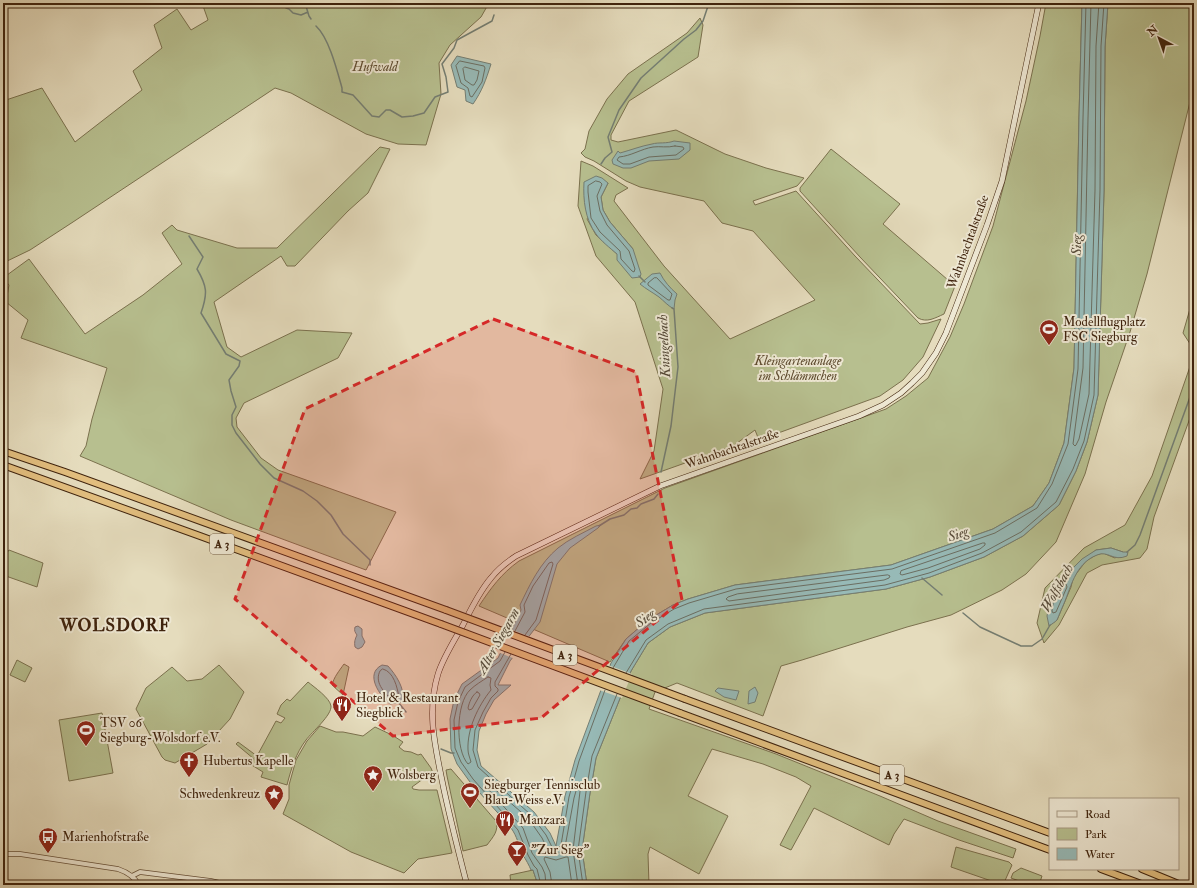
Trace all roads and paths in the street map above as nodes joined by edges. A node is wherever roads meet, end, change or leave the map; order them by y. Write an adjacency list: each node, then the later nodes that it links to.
1 (1039, 3): 12 (main road, Wahnbachtalstraße)
2 (3, 451): 4 (highway, A 3, bridge)
3 (3, 465): 5 (highway, A 3, bridge)
4 (1049, 833)
5 (1049, 850)
6 (3, 854): 9 (street)
7 (1105, 870): 13 (highway)
8 (1144, 870): 14 (highway)
9 (132, 876): 10 (street); 11 (street)
10 (139, 885)
11 (228, 885)
12 (465, 885)
13 (1144, 885)
14 (1181, 885)

